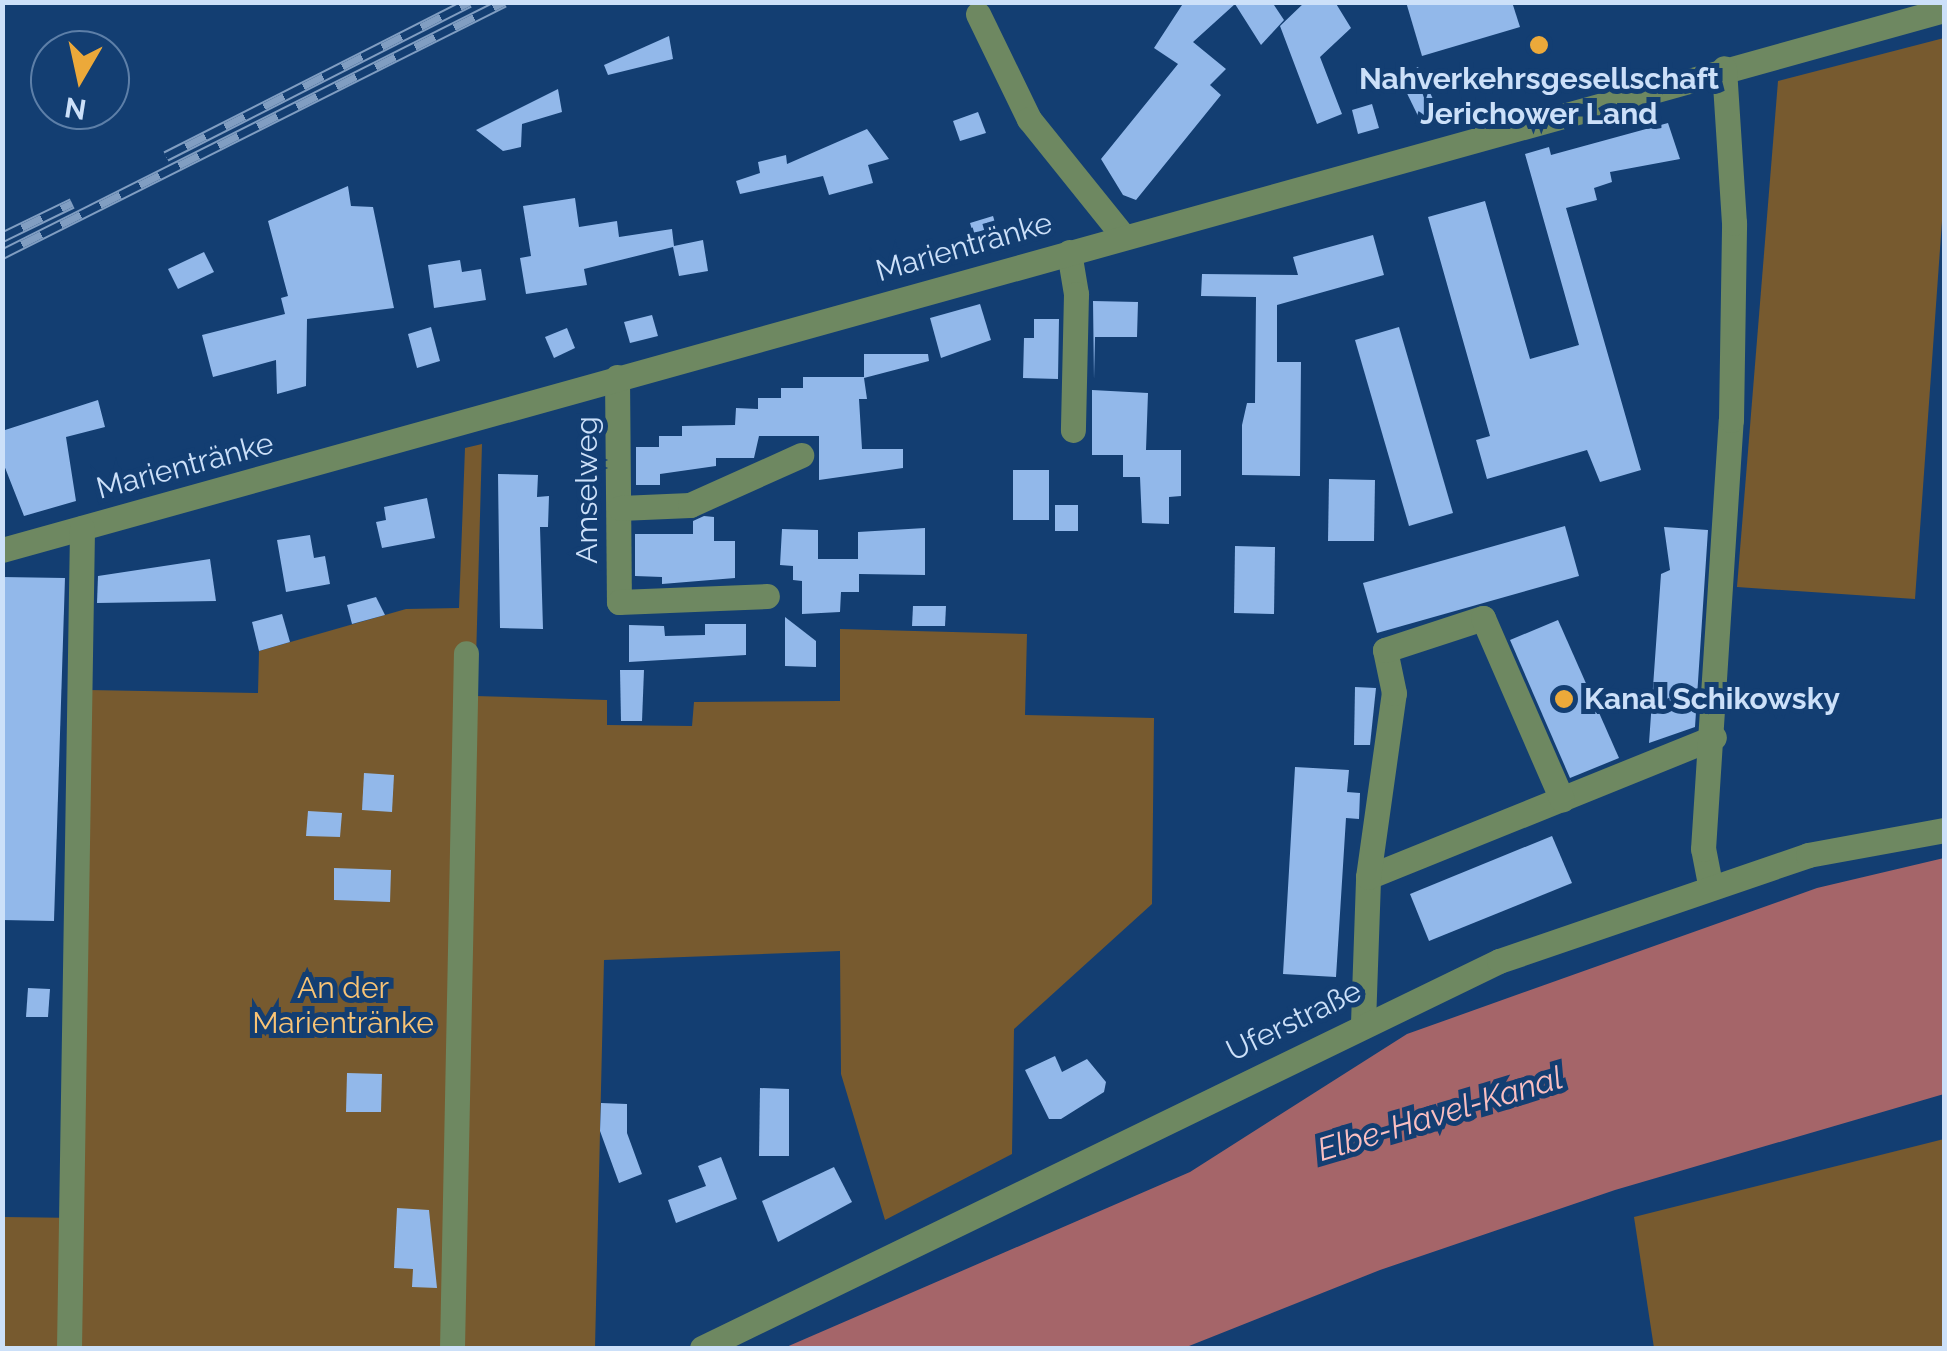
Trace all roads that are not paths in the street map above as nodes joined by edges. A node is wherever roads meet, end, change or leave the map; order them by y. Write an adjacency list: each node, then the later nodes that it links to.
1 (1944, 10): 2 (street, Marientränke)
2 (1890, 13): 4 (street, Marientränke)
3 (978, 14): 5 (street)
4 (1724, 68): 5 (street, Marientränke); 15 (street)
5 (1123, 236): 6 (street, Marientränke)
6 (1069, 252): 7 (street, Marientränke); 8 (street)
7 (617, 378): 10 (street, Amselweg); 11 (street, Marientränke)
8 (1073, 430)
9 (801, 455): 10 (street)
10 (620, 508): 13 (street, Amselweg)
11 (82, 528): 12 (street, Marientränke); 21 (street)
12 (2, 550)
13 (767, 596)
14 (466, 653): 22 (street)
15 (1714, 737): 16 (street); 19 (street)
16 (1562, 800): 18 (street); 18 (street)
17 (1944, 830): 19 (street, Uferstraße)
18 (1368, 878): 20 (street)
19 (1710, 884): 20 (street, Uferstraße)
20 (1363, 1023): 23 (street, Uferstraße)
21 (69, 1348)
22 (452, 1348)
23 (702, 1348)

